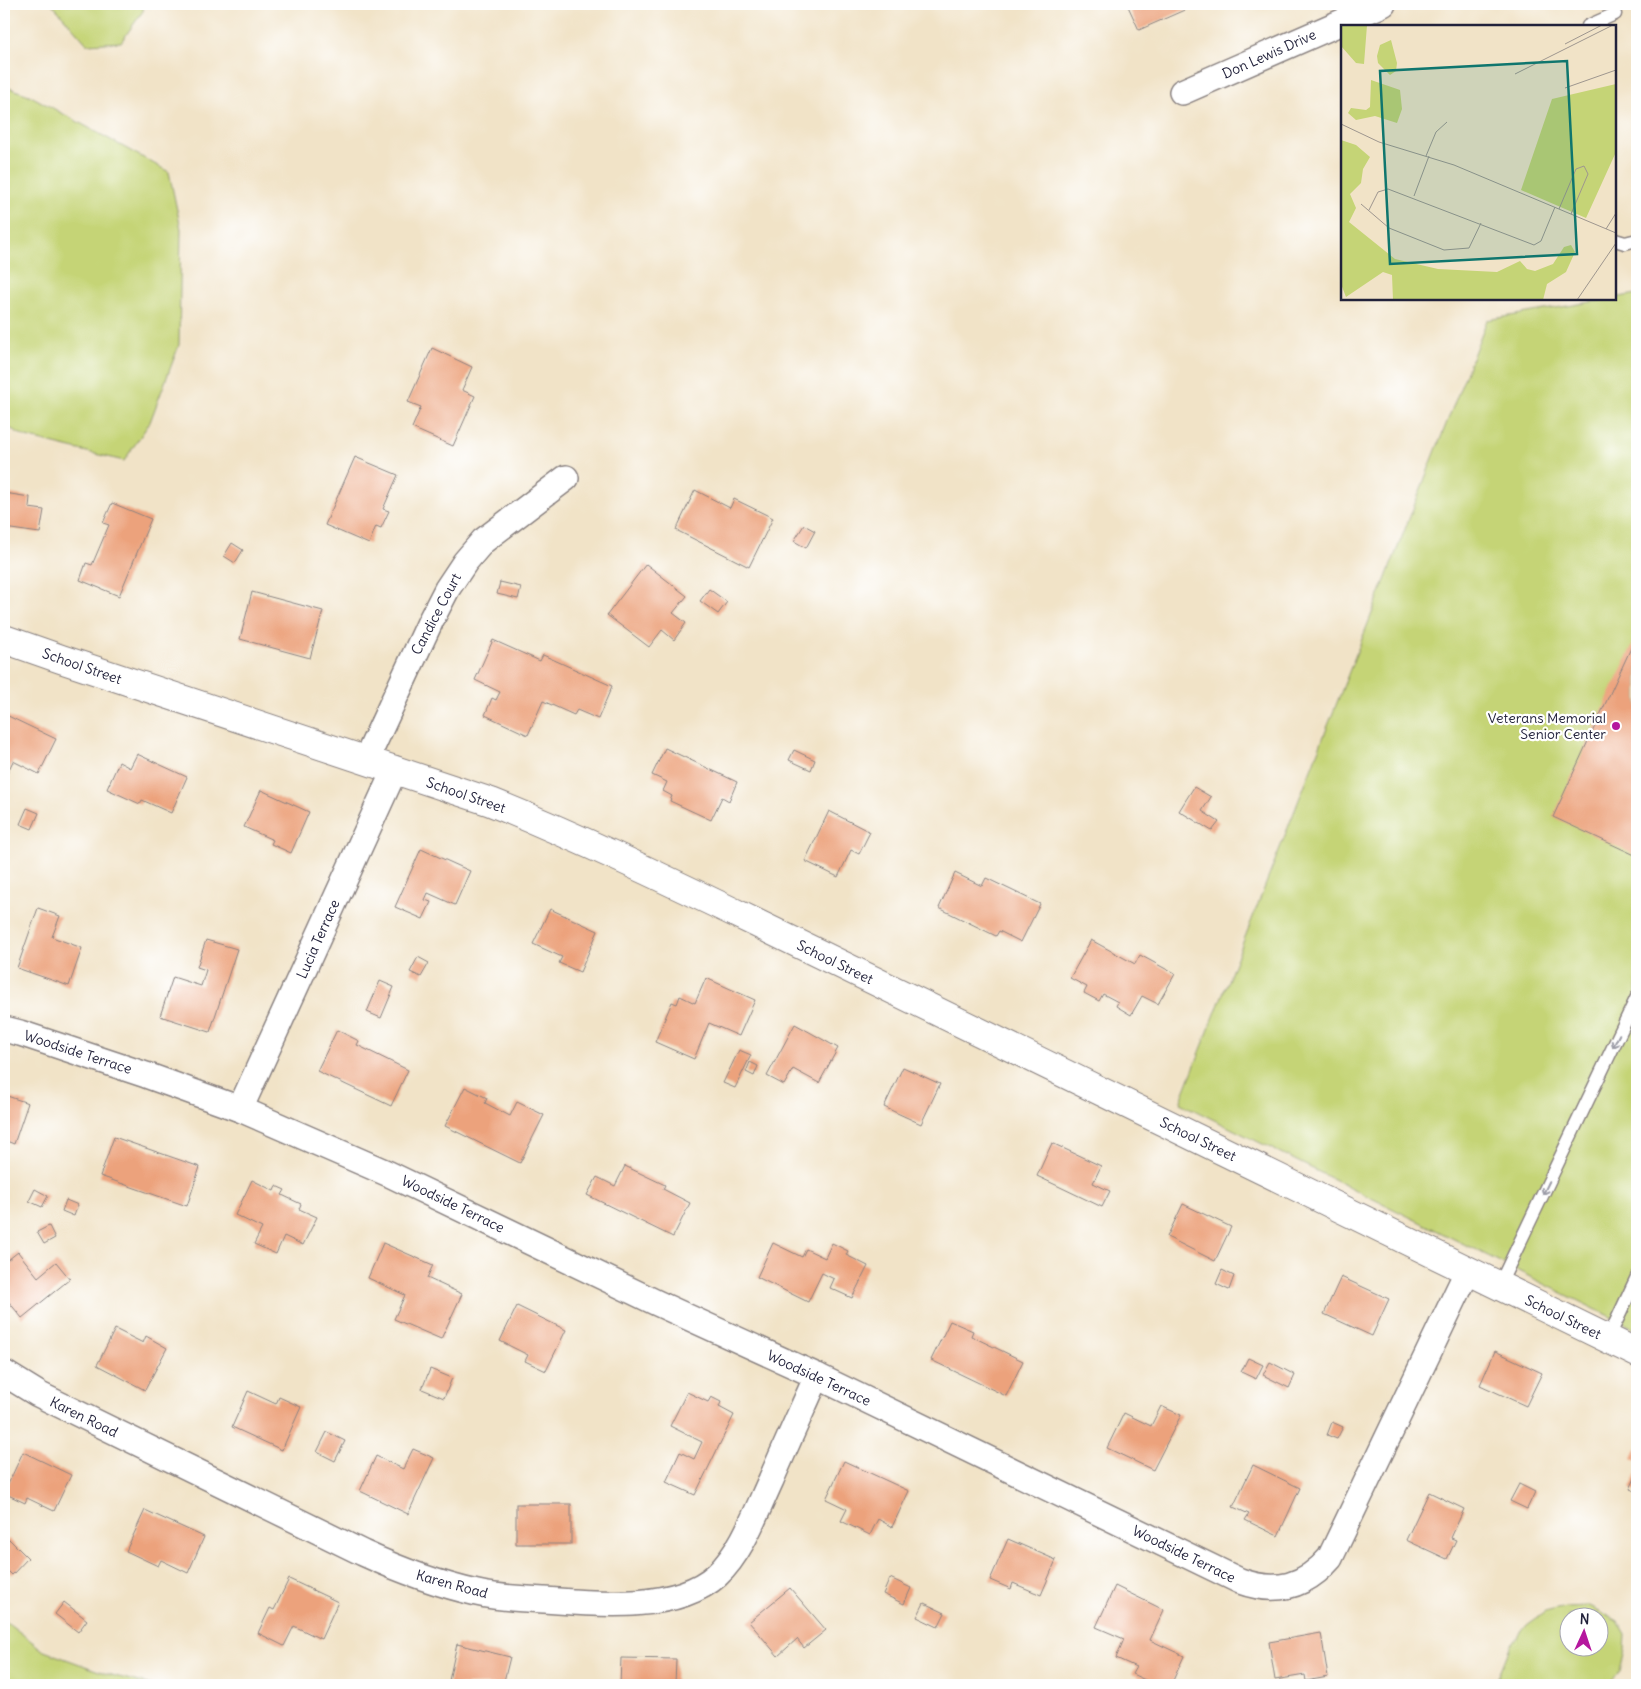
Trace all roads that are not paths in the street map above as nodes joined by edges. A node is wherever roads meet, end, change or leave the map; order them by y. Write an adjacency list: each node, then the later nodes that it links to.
1 (1383, 4): 4 (street, Don Lewis Drive)
2 (1615, 14): 3 (lane)
3 (1590, 25)
4 (1182, 92)
5 (1616, 240): 6 (lane)
6 (1637, 240)
7 (566, 478): 9 (street, Candice Court)
8 (4, 639): 9 (street, School Street)
9 (366, 760): 10 (street, School Street)
10 (395, 769): 13 (street, Lucia Terrace); 14 (street, School Street)
11 (1637, 997): 16 (lane, one-way to 16)
12 (4, 1029): 13 (street, Woodside Terrace)
13 (240, 1109): 20 (street, Woodside Terrace)
14 (1468, 1270): 16 (street, School Street); 20 (street, Woodside Terrace)
15 (1637, 1277): 17 (lane)
16 (1499, 1286): 17 (street, School Street)
17 (1608, 1339): 18 (street, School Street)
18 (1637, 1352)
19 (4, 1373): 20 (street, Karen Road)
20 (817, 1376)

